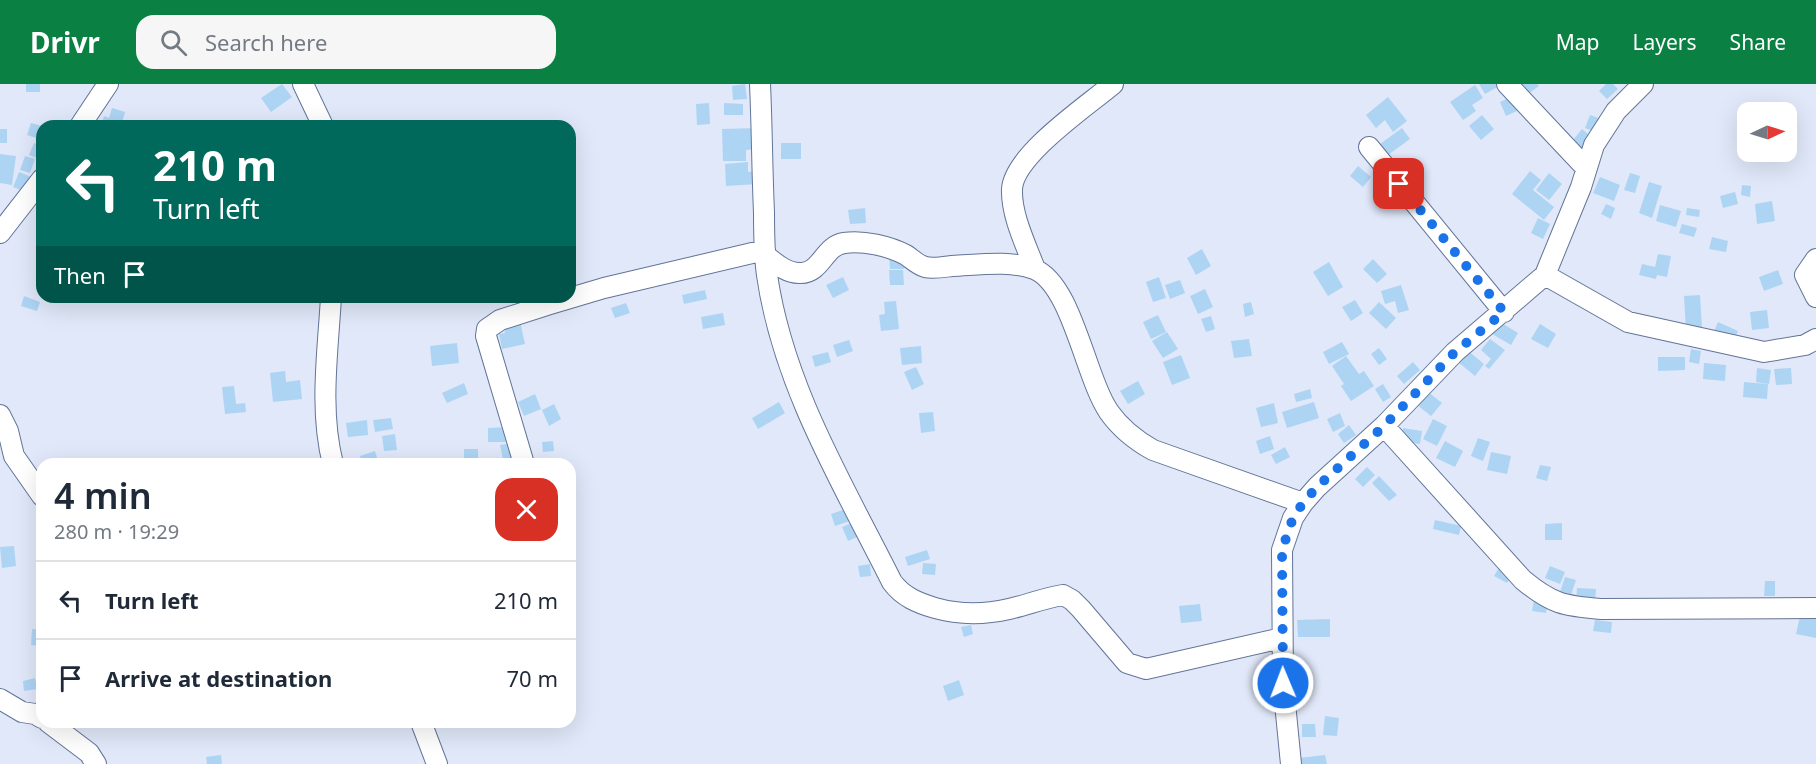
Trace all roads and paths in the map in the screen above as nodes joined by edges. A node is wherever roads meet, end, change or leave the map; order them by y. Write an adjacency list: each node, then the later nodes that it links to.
1 (108, 84): 7 (street)
2 (303, 84): 8 (street)
3 (760, 84): 13 (street)
4 (1113, 84): 15 (street)
5 (1508, 84): 10 (street)
6 (1643, 84): 10 (street)
7 (84, 120)
8 (320, 120)
9 (1369, 147): 21 (street)
10 (1586, 168): 16 (street)
11 (36, 187): 12 (street)
12 (0, 233)
13 (765, 252): 15 (street); 17 (street); 30 (street)
14 (1816, 260): 18 (street)
15 (1035, 269): 28 (street)
16 (1545, 275): 21 (street); 22 (street)
17 (576, 296)
18 (1816, 297)
19 (331, 303): 25 (street)
20 (553, 303): 26 (street)
21 (1504, 312): 24 (street)
22 (1816, 339)
23 (0, 415): 27 (street)
24 (1384, 426): 28 (street); 29 (street)
25 (331, 458)
26 (522, 458)
27 (36, 487)
28 (1303, 503): 30 (street)
29 (1816, 608)
30 (1282, 638): 37 (street)
31 (0, 699): 32 (street)
32 (36, 715)
33 (56, 728): 35 (street)
34 (424, 728): 36 (street)
35 (96, 764)
36 (437, 764)
37 (1291, 764)

